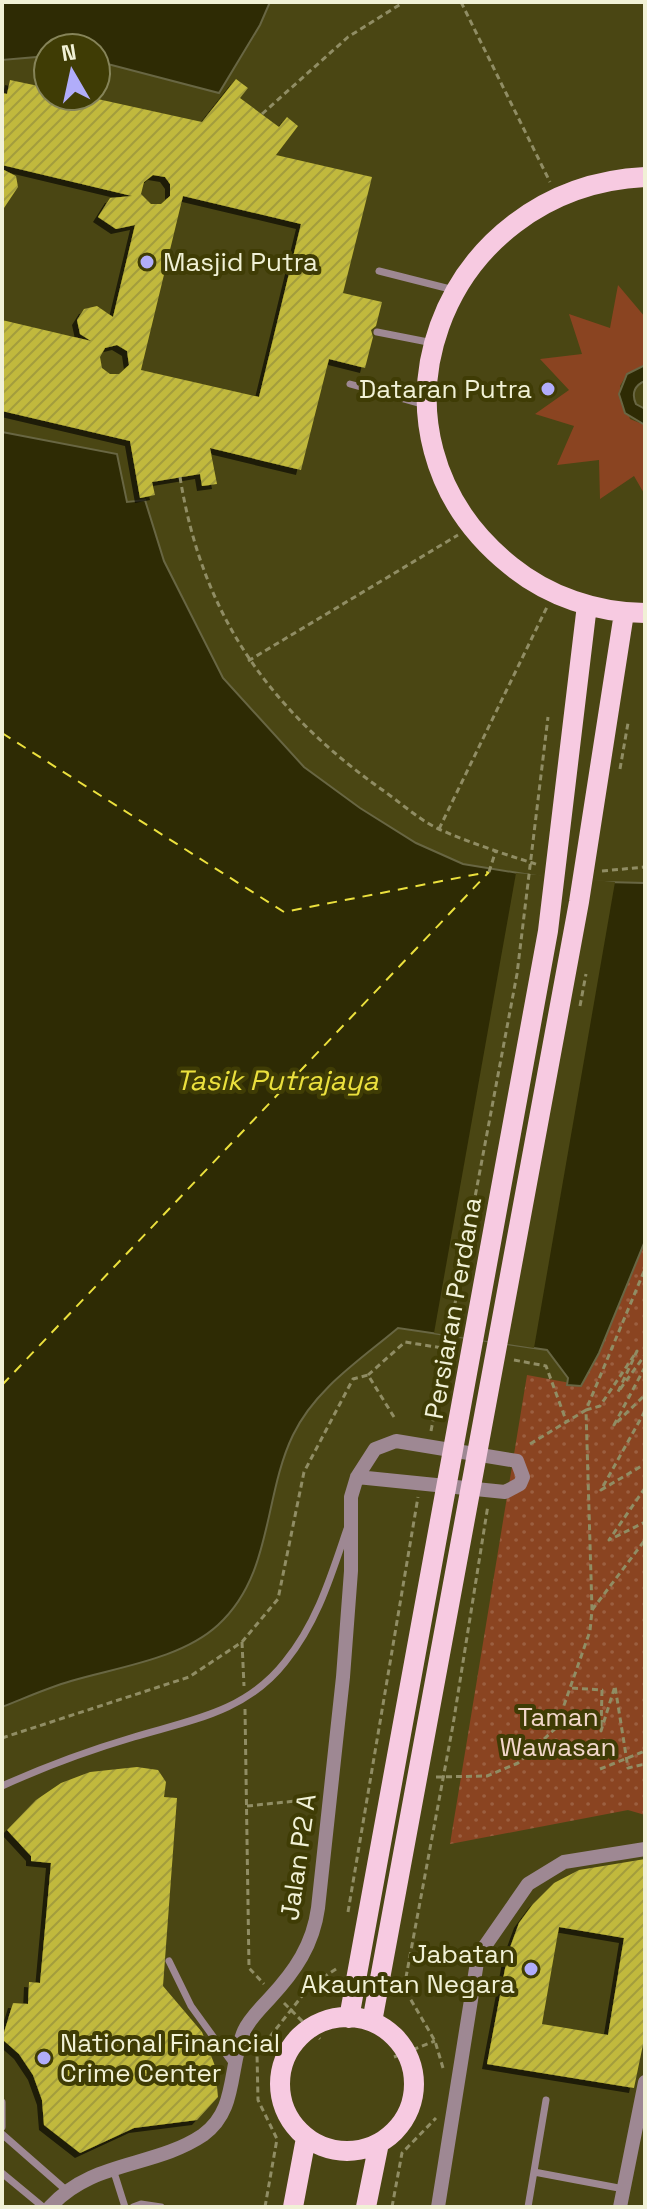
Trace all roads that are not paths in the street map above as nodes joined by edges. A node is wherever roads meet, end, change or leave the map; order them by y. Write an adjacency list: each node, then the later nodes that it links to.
1 (645, 177): 3 (main road)
2 (379, 271): 3 (lane)
3 (454, 290): 5 (main road)
4 (377, 332): 5 (lane)
5 (433, 343): 7 (main road)
6 (350, 384): 7 (lane)
7 (427, 405): 8 (main road)
8 (587, 605): 9 (main road); 15 (main road, Persiaran Perdana)
9 (635, 613): 16 (main road, Persiaran Perdana)
10 (357, 1477): 10 (street, Jalan P2 A); 11 (street, Jalan P2 A)
11 (350, 1520): 12 (lane); 17 (street, Jalan P2 A)
12 (2, 1786)
13 (645, 1849): 37 (street)
14 (169, 1961): 17 (lane)
15 (349, 2018): 16 (main road); 23 (main road)
16 (372, 2022): 24 (main road)
17 (234, 2065): 25 (street, Jalan P2 A)
18 (645, 2082): 28 (street)
19 (546, 2100): 26 (lane)
20 (2, 2102): 21 (lane)
21 (2, 2127)
22 (2, 2134): 29 (lane)
23 (306, 2138): 24 (main road); 35 (main road)
24 (379, 2143): 36 (main road)
25 (112, 2167): 29 (street, Jalan P2 A); 32 (lane)
26 (534, 2172): 28 (lane); 38 (lane)
27 (2, 2173): 30 (lane)
28 (624, 2189): 39 (street)
29 (67, 2191): 31 (street, Jalan P2 A)
30 (43, 2207)
31 (50, 2207)
32 (125, 2207)
33 (133, 2207): 34 (lane)
34 (161, 2207)
35 (293, 2207)
36 (366, 2207)
37 (438, 2207)
38 (528, 2207)
39 (620, 2207)

